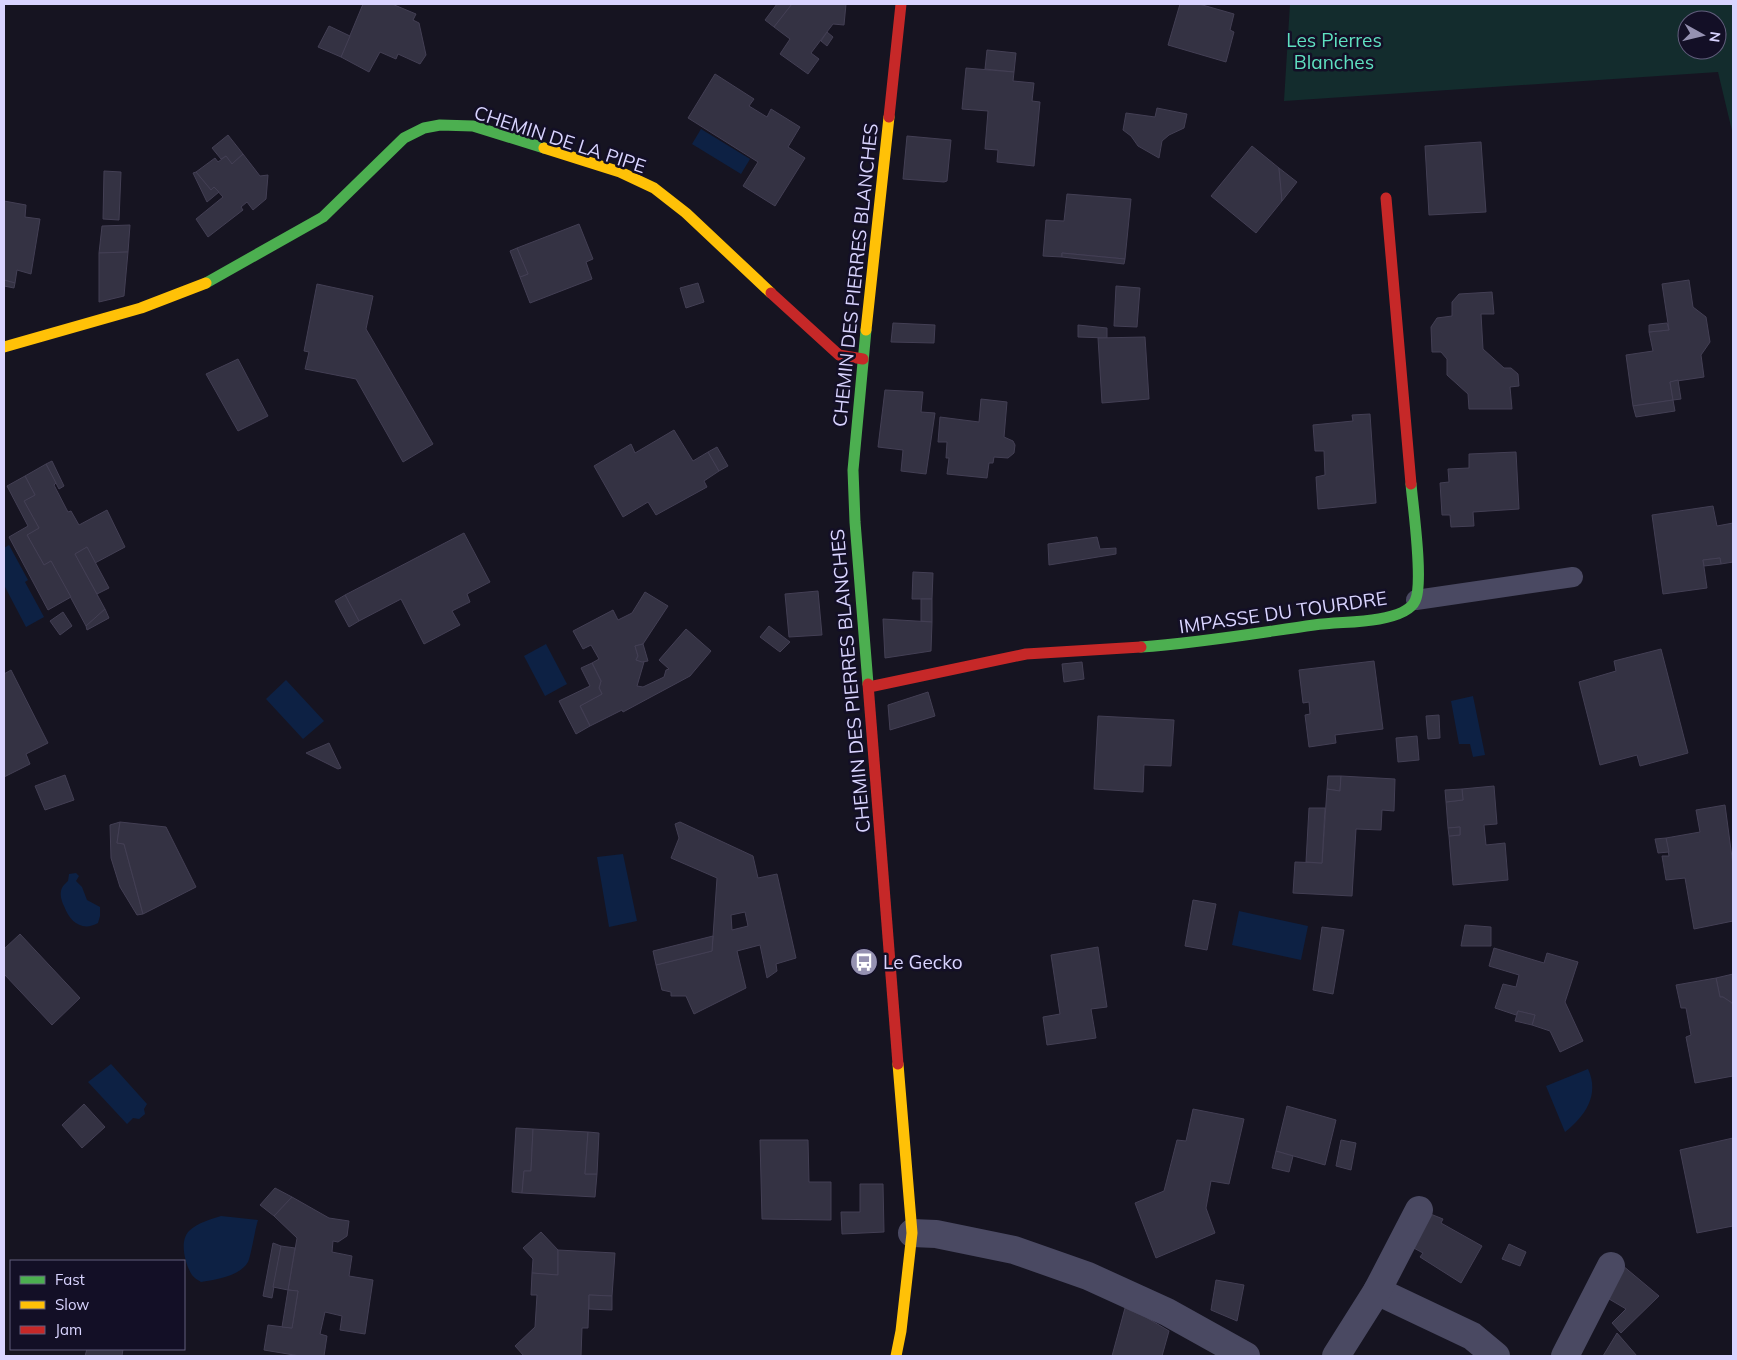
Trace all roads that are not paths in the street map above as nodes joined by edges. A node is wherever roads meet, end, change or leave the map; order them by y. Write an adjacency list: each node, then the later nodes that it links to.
1 (901, 4): 4 (street, CHEMIN DES PIERRES BLANCHES)
2 (1386, 198): 6 (street)
3 (4, 347): 4 (street, CHEMIN DE LA PIPE)
4 (863, 359): 7 (street, CHEMIN DES PIERRES BLANCHES)
5 (1573, 577): 6 (lane)
6 (1416, 600): 7 (street, IMPASSE DU TOURDRE)
7 (869, 686): 9 (street, CHEMIN DES PIERRES BLANCHES)
8 (1419, 1210): 11 (street)
9 (912, 1233): 12 (street, CHEMIN DES PIERRES BLANCHES); 13 (street)
10 (1611, 1266): 16 (street)
11 (1377, 1292): 14 (street); 15 (street)
12 (896, 1356)
13 (1246, 1356)
14 (1336, 1356)
15 (1496, 1356)
16 (1565, 1356)

